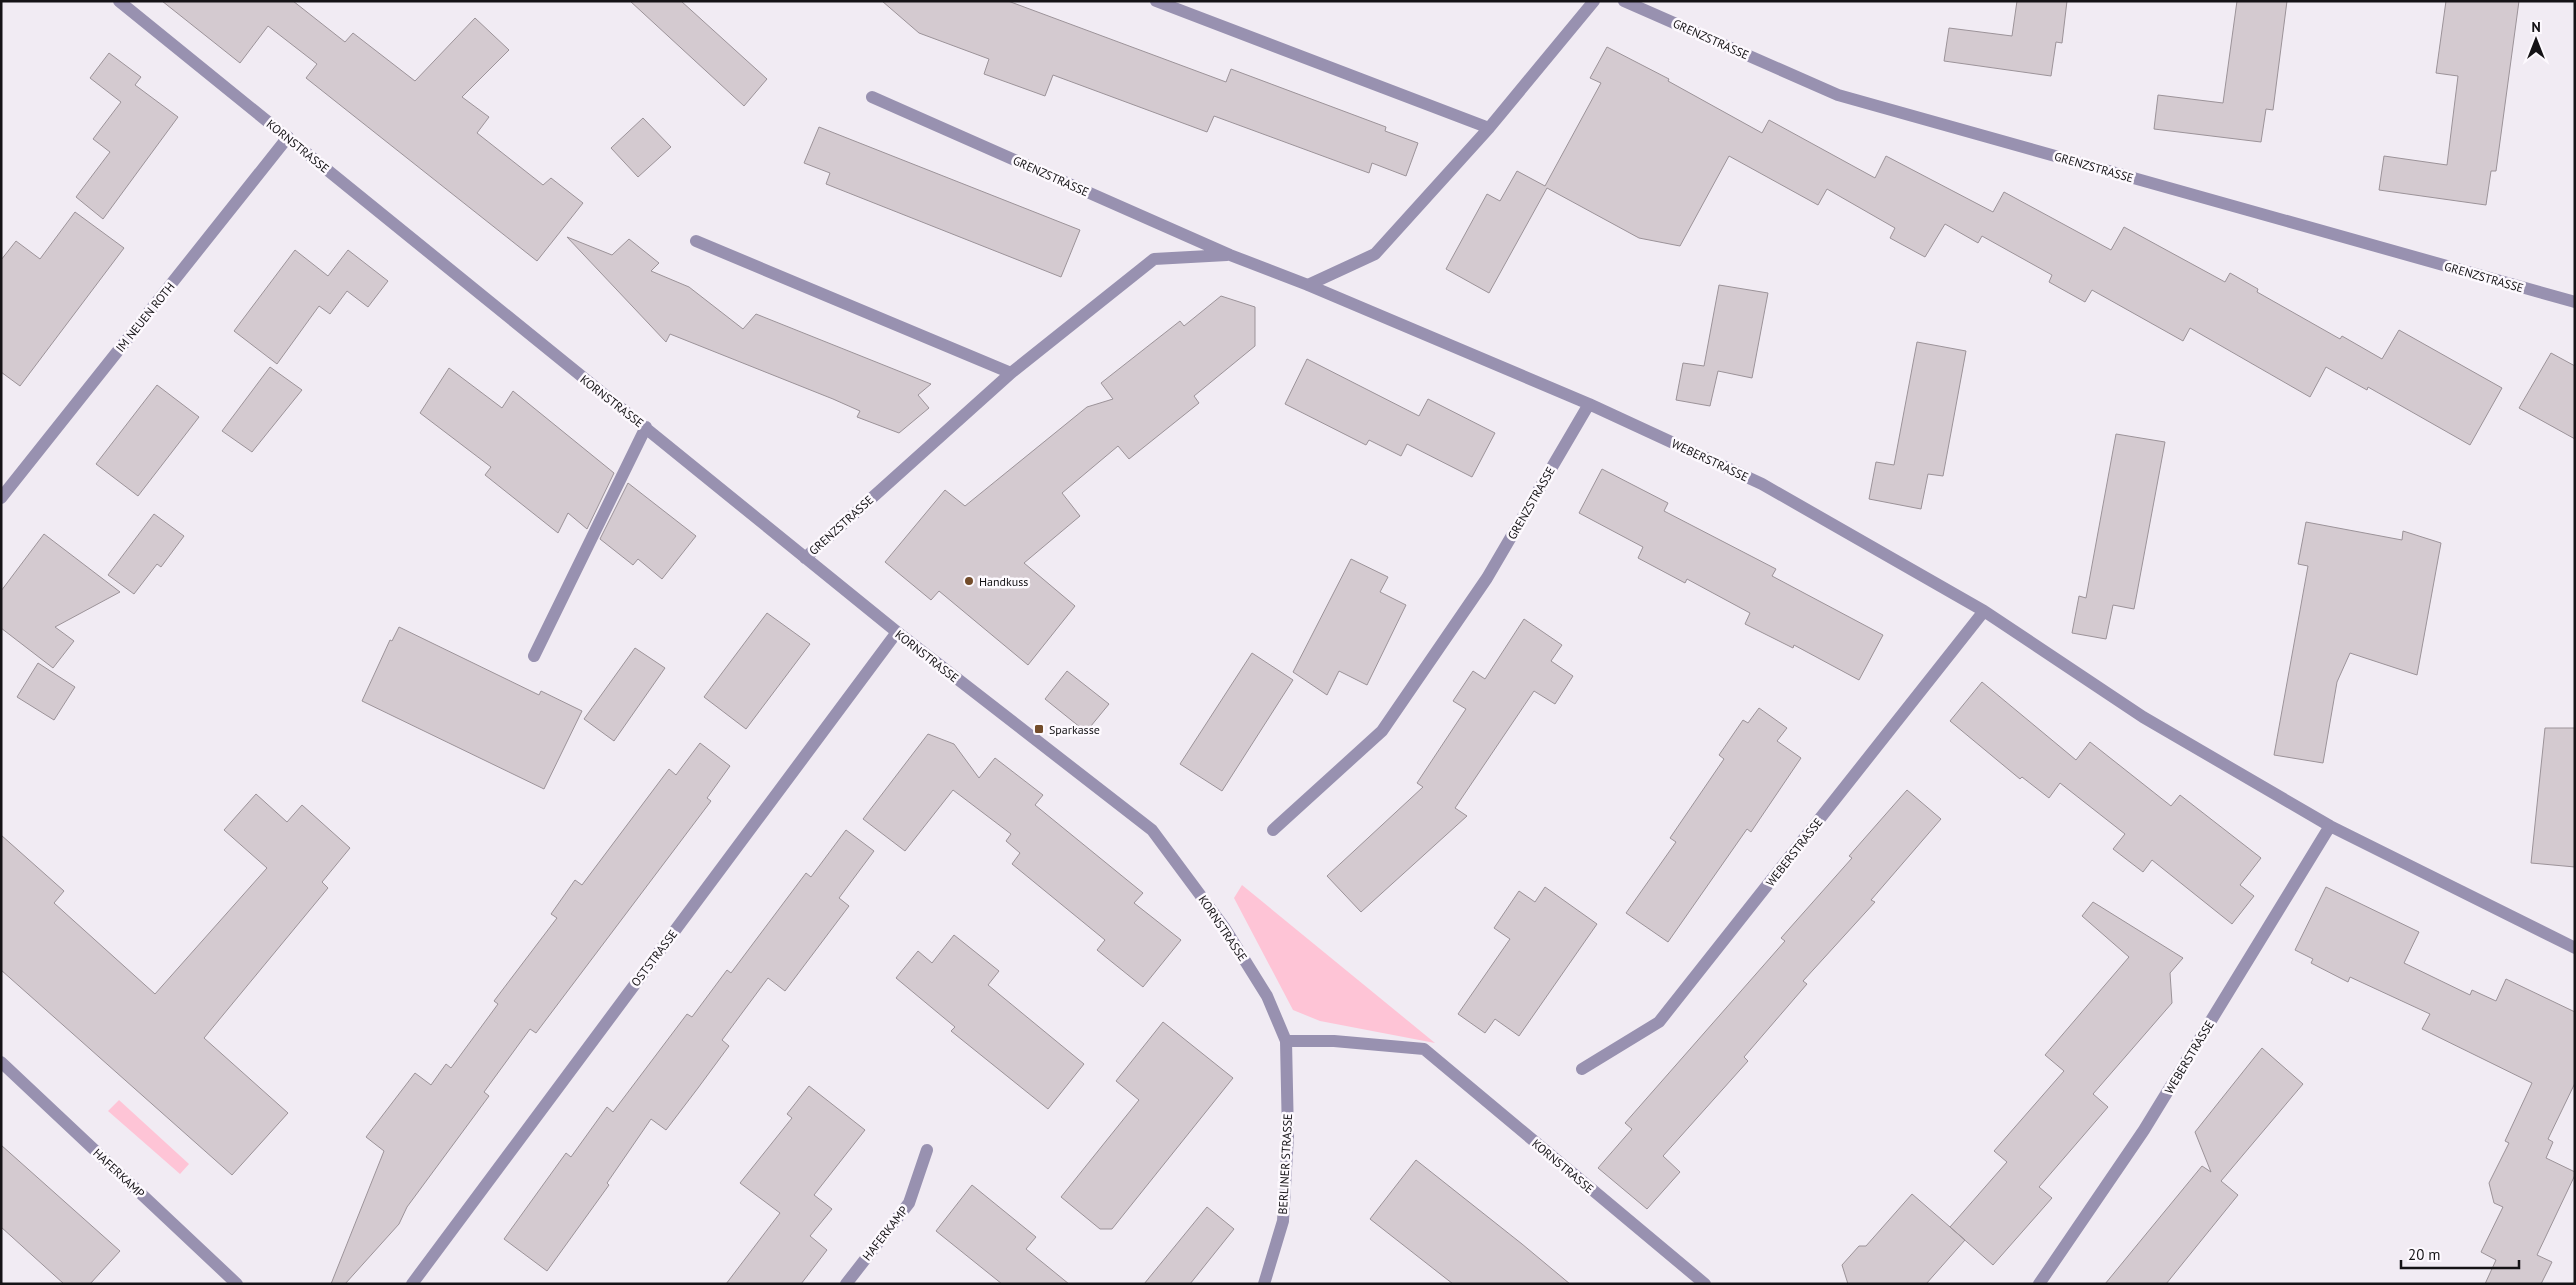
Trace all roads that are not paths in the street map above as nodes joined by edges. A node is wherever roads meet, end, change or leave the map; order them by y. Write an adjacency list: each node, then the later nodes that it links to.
1 (119, 1): 7 (street, KORNSTRASSE)
2 (1156, 1): 6 (street)
3 (1594, 1): 6 (street)
4 (1624, 1): 11 (street, GRENZSTRASSE)
5 (872, 96): 9 (street, GRENZSTRASSE)
6 (1490, 128): 10 (street)
7 (288, 137): 14 (street, KORNSTRASSE); 15 (street, IM NEUEN ROTH)
8 (696, 241): 12 (street)
9 (1230, 255): 10 (street, GRENZSTRASSE); 12 (street, GRENZSTRASSE)
10 (1308, 285): 13 (street, GRENZSTRASSE)
11 (2575, 302)
12 (1011, 373): 16 (street, GRENZSTRASSE)
13 (1589, 404): 17 (street, WEBERSTRASSE); 21 (street, GRENZSTRASSE)
14 (646, 427): 16 (street, KORNSTRASSE); 19 (street)
15 (1, 498)
16 (805, 558): 18 (street, KORNSTRASSE)
17 (1984, 611): 20 (street, WEBERSTRASSE); 25 (street, WEBERSTRASSE)
18 (897, 632): 23 (street, KORNSTRASSE); 28 (street, OSTSTRASSE)
19 (534, 656)
20 (2330, 826): 22 (street, WEBERSTRASSE); 32 (street, WEBERSTRASSE)
21 (1273, 830)
22 (2575, 948)
23 (1286, 1041): 30 (street, BERLINER STRASSE); 31 (street, KORNSTRASSE)
24 (1, 1062): 27 (street, HAFERKAMP)
25 (1582, 1069)
26 (927, 1150): 29 (street, HAFERKAMP)
27 (237, 1284)
28 (412, 1284)
29 (846, 1284)
30 (1264, 1284)
31 (1705, 1284)
32 (2039, 1284)

